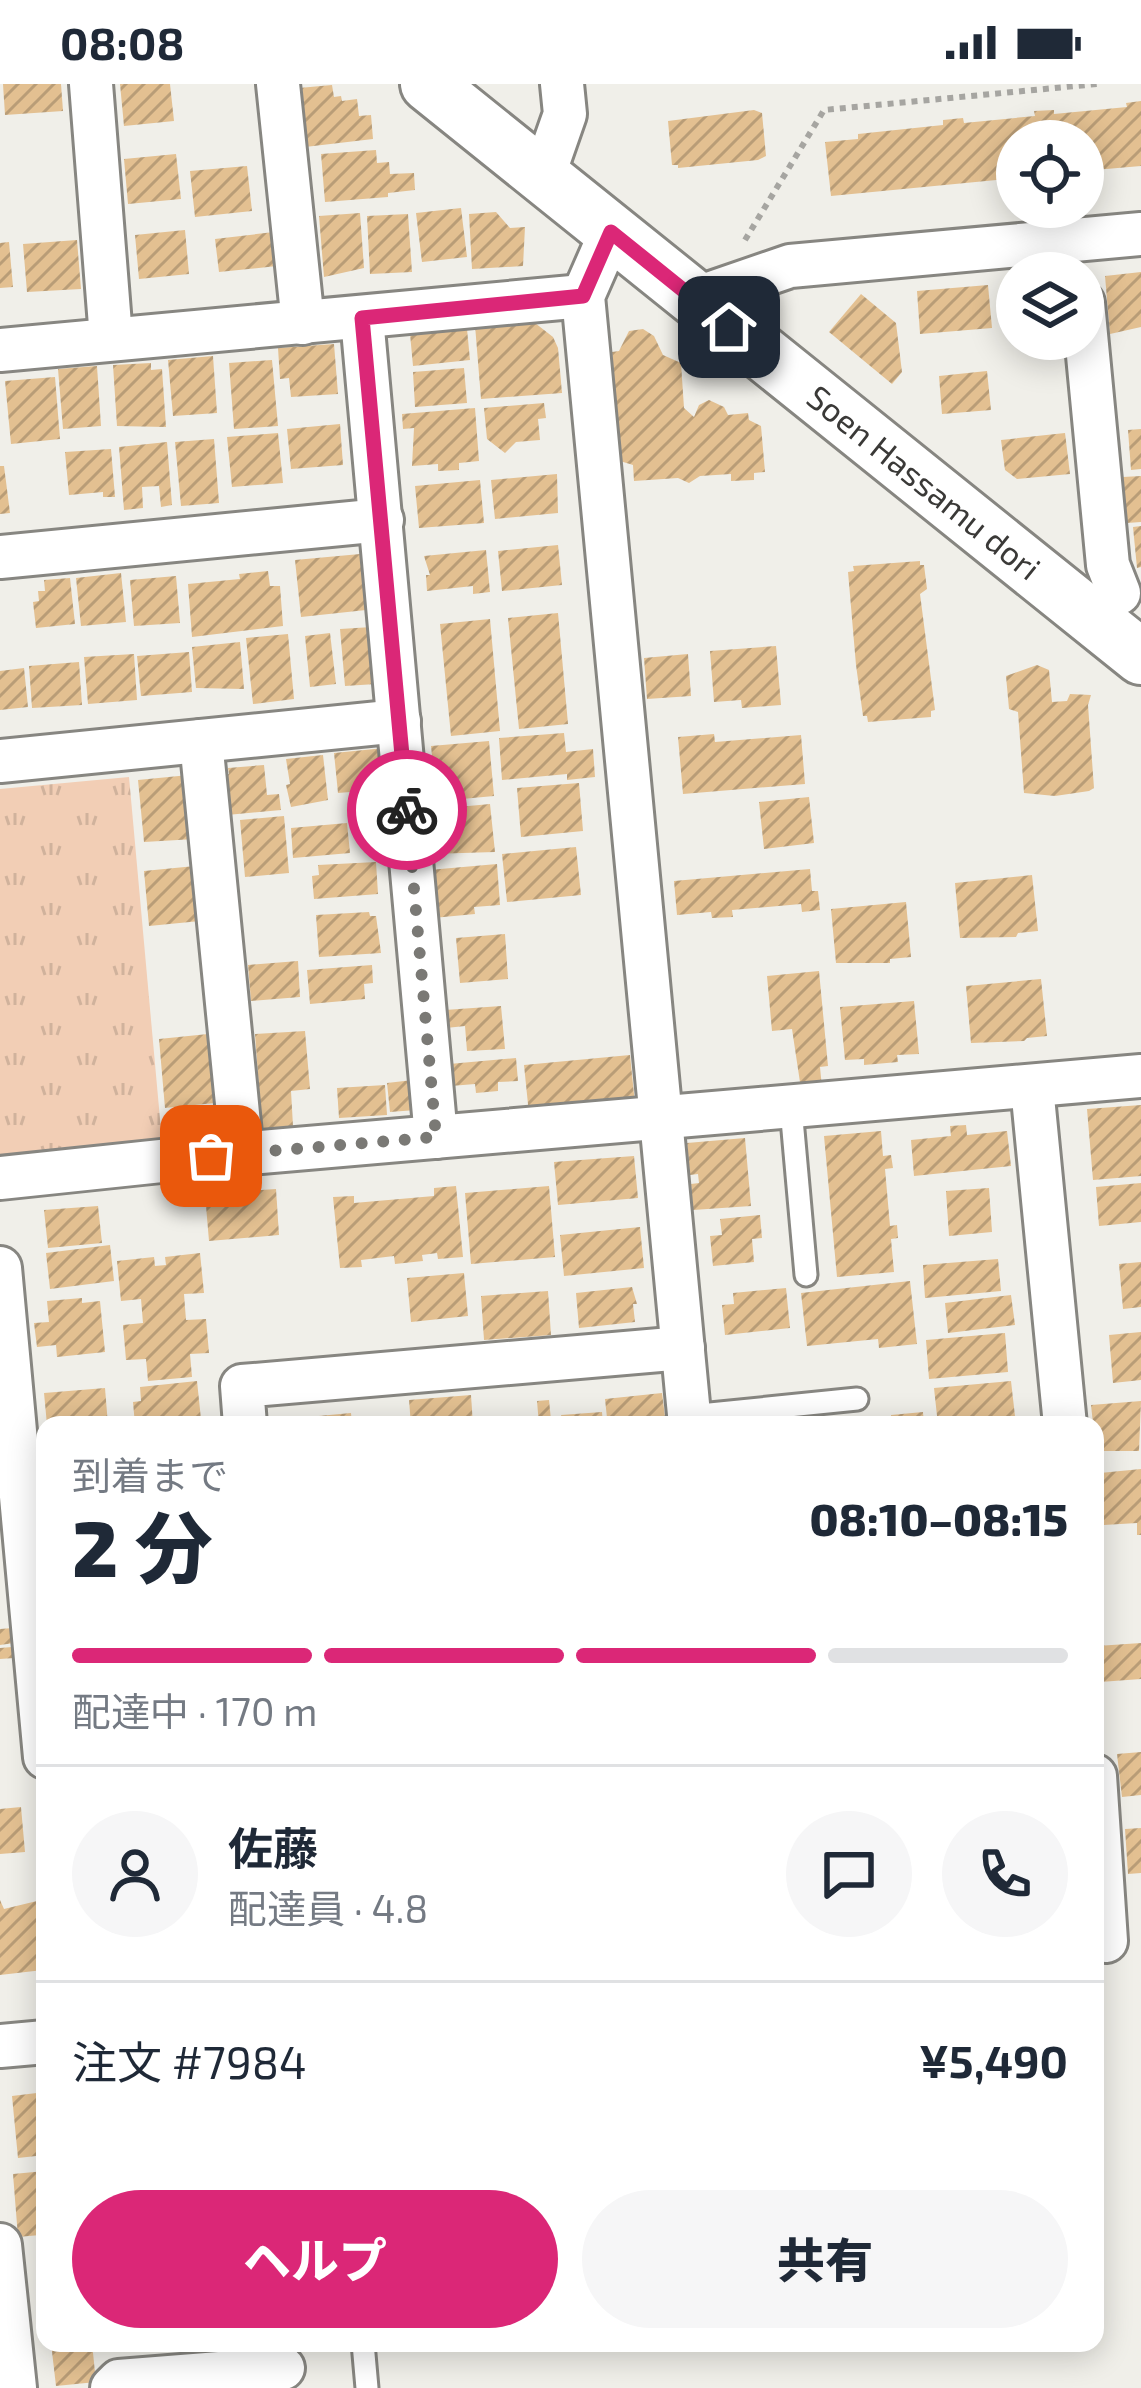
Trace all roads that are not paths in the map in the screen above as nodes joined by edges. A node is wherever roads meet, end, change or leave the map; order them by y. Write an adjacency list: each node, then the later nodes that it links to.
1 (91, 84): 14 (street)
2 (278, 84): 13 (street)
3 (428, 84): 5 (street, Soen Hassamu dori)
4 (562, 84): 5 (street)
5 (543, 177): 6 (street, Soen Hassamu dori)
6 (611, 232): 10 (street); 11 (street, Soen Hassamu dori)
7 (1141, 234): 8 (street)
8 (1089, 252)
9 (996, 259): 11 (street)
10 (583, 296): 12 (street); 26 (street)
11 (694, 298): 19 (street, Soen Hassamu dori)
12 (362, 318): 13 (street); 17 (street)
13 (303, 323): 14 (street)
14 (111, 338): 15 (street)
15 (0, 350)
16 (1088, 360): 19 (street)
17 (382, 520): 18 (street); 20 (street)
18 (0, 557)
19 (1125, 616)
20 (399, 721): 21 (street); 27 (street)
21 (201, 741): 22 (street); 28 (street)
22 (0, 760)
23 (1141, 1076): 24 (street)
24 (1032, 1087): 25 (street); 37 (street)
25 (791, 1108): 26 (street); 31 (lane)
26 (661, 1118): 27 (street); 32 (street)
27 (436, 1137): 28 (street)
28 (242, 1154): 29 (street)
29 (0, 1178)
30 (0, 1268): 38 (street)
31 (806, 1275)
32 (683, 1348): 34 (street); 35 (street)
33 (856, 1400): 36 (lane)
34 (244, 1416)
35 (690, 1416)
36 (723, 1416)
37 (1064, 1416)
38 (14, 1583): 39 (street)
39 (36, 1706)
40 (1104, 1854): 41 (street)
41 (1114, 1941)
42 (36, 2043): 43 (street)
43 (0, 2046)
44 (0, 2245): 47 (street)
45 (364, 2352): 49 (lane)
46 (283, 2366): 48 (street)
47 (15, 2388)
48 (112, 2388)
49 (367, 2388)

